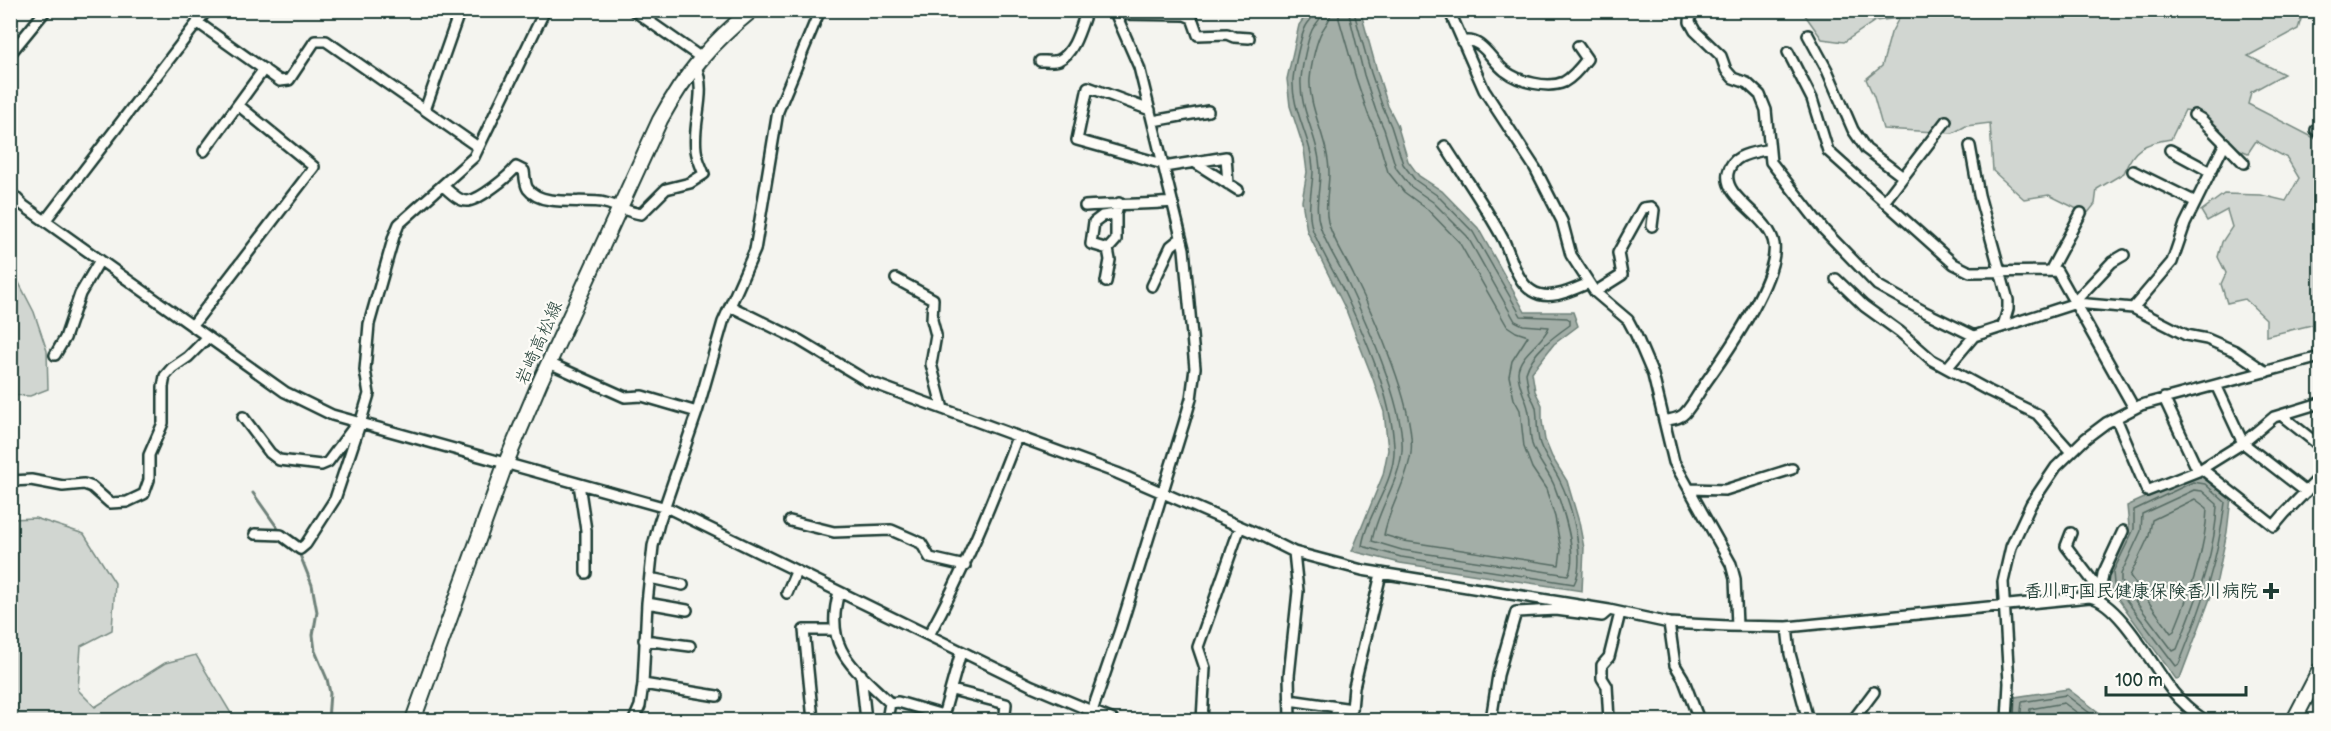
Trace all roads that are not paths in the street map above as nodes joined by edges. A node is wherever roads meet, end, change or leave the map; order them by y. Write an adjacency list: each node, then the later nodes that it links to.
1 (46, 10): 17 (street)
2 (207, 10): 12 (street)
3 (460, 10): 23 (street)
4 (544, 10): 32 (street)
5 (633, 10): 19 (street)
6 (752, 10): 19 (main road, 岩崎高松線)
7 (820, 10): 70 (street)
8 (1087, 10): 20 (street)
9 (1449, 10): 15 (street)
10 (1691, 10): 33 (street)
11 (1115, 12): 14 (street); 24 (street)
12 (197, 22): 21 (street); 56 (street)
13 (1808, 36): 41 (street)
14 (1249, 38)
15 (1462, 42): 16 (street); 68 (street)
16 (1578, 46)
17 (12, 49)
18 (1788, 52): 47 (street)
19 (698, 61): 53 (main road, 岩崎高松線); 53 (street)
20 (1040, 61)
21 (264, 69): 22 (street); 23 (street)
22 (238, 105): 35 (street); 72 (street)
23 (425, 110): 32 (street)
24 (1150, 110): 27 (street); 38 (street)
25 (1208, 111): 27 (street)
26 (2194, 116): 29 (street)
27 (1153, 121): 38 (street)
28 (1946, 121): 41 (street)
29 (2225, 143): 37 (street); 40 (street)
30 (1445, 146): 68 (street)
31 (1970, 146): 63 (street)
32 (478, 147): 43 (street)
33 (1769, 149): 74 (street); 90 (street)
34 (2170, 150): 40 (street)
35 (204, 151)
36 (1194, 162): 38 (street); 42 (street); 42 (street)
37 (2244, 162)
38 (1163, 165): 46 (street)
39 (2133, 171): 48 (street)
40 (2211, 171): 48 (street)
41 (1903, 177): 47 (street)
42 (1228, 184): 44 (street)
43 (443, 186): 53 (street); 91 (street)
44 (1238, 190)
45 (10, 192): 51 (street)
46 (1172, 202): 50 (street); 58 (street)
47 (1884, 202): 63 (street)
48 (2196, 202): 71 (street)
49 (10, 203): 51 (street)
50 (1119, 203): 52 (street); 55 (street)
51 (24, 206): 56 (street)
52 (1085, 206)
53 (620, 209): 78 (main road, 岩崎高松線)
54 (2081, 213): 62 (street)
55 (1116, 214): 59 (street); 59 (street)
56 (45, 221): 61 (street)
57 (1652, 226): 68 (street)
58 (1181, 237): 67 (street); 103 (street)
59 (1108, 249): 66 (street)
60 (2124, 255): 69 (street)
61 (100, 260): 72 (street); 76 (street)
62 (2050, 271): 63 (street); 69 (street)
63 (2000, 273): 73 (street)
64 (896, 279): 85 (street)
65 (1836, 279): 79 (street)
66 (1106, 282)
67 (1152, 286)
68 (1592, 288): 90 (street)
69 (2076, 303): 71 (street); 73 (street); 84 (street)
70 (730, 306): 85 (street); 86 (street)
71 (2133, 308): 80 (street)
72 (192, 326): 75 (street)
73 (2003, 326): 74 (street)
74 (1974, 336): 79 (street)
75 (208, 337): 91 (street); 100 (street)
76 (55, 355)
77 (2320, 357): 80 (street)
78 (549, 363): 86 (street); 96 (main road, 岩崎高松線)
79 (1947, 368): 95 (street)
80 (2266, 372): 81 (street)
81 (2216, 385): 82 (street); 93 (street)
82 (2164, 398): 84 (street); 98 (street)
83 (2320, 403): 87 (street)
84 (2134, 408): 89 (street)
85 (943, 409): 92 (street)
86 (697, 412): 105 (street)
87 (2282, 415): 93 (street); 94 (street)
88 (243, 417): 91 (street)
89 (2116, 418): 95 (street); 98 (street)
90 (1664, 421): 102 (street)
91 (358, 424): 96 (street); 110 (street)
92 (1017, 437): 103 (street); 112 (street)
93 (2243, 443): 98 (street); 104 (street)
94 (2320, 446)
95 (2071, 452): 122 (street)
96 (505, 465): 101 (street); 147 (main road, 岩崎高松線)
97 (1792, 469): 102 (street)
98 (2200, 470): 104 (street)
99 (2320, 477): 104 (street)
100 (10, 481)
101 (579, 484): 105 (street); 114 (street)
102 (1690, 489): 127 (street)
103 (1163, 492): 107 (street); 143 (street)
104 (2306, 492)
105 (664, 507): 113 (street); 116 (street)
106 (790, 521): 112 (street)
107 (1240, 527): 111 (street); 154 (street)
108 (2123, 531): 120 (street)
109 (2071, 533): 120 (street)
110 (255, 534)
111 (1294, 552): 115 (street); 140 (street)
112 (965, 566): 130 (street)
113 (796, 572): 118 (street); 119 (street)
114 (586, 573)
115 (1382, 574): 124 (street); 142 (street)
116 (650, 578): 117 (street); 121 (street)
117 (684, 585)
118 (839, 592): 129 (street); 130 (street)
119 (787, 593)
120 (2100, 595): 122 (street); 163 (street)
121 (647, 603): 123 (street); 131 (street)
122 (2005, 605): 128 (street); 162 (street)
123 (687, 610)
124 (1609, 610): 125 (street); 157 (street)
125 (1620, 613): 126 (street); 158 (street)
126 (1668, 623): 127 (street); 159 (street)
127 (1737, 626): 128 (street)
128 (1787, 627): 160 (street)
129 (835, 630): 135 (street); 149 (street)
130 (929, 635): 133 (street)
131 (644, 640): 132 (street); 136 (street)
132 (690, 646)
133 (961, 652): 137 (street); 143 (street)
134 (2320, 670): 164 (main road)
135 (861, 675): 141 (street); 150 (street)
136 (643, 684): 139 (street); 148 (street)
137 (951, 690): 144 (street); 145 (street)
138 (1874, 692): 146 (street)
139 (717, 696)
140 (1289, 700): 142 (street); 155 (street)
141 (890, 703): 145 (street); 151 (street)
142 (1337, 707): 156 (street)
143 (1092, 710): 152 (street); 153 (street)
144 (1005, 714)
145 (943, 718)
146 (1855, 718): 161 (street)
147 (413, 720)
148 (634, 720)
149 (813, 720)
150 (866, 720)
151 (886, 720)
152 (1089, 720)
153 (1113, 720)
154 (1202, 720)
155 (1290, 720)
156 (1335, 720)
157 (1491, 720)
158 (1609, 720)
159 (1699, 720)
160 (1808, 720)
161 (1866, 720)
162 (2007, 720)
163 (2204, 720)
164 (2294, 720)

